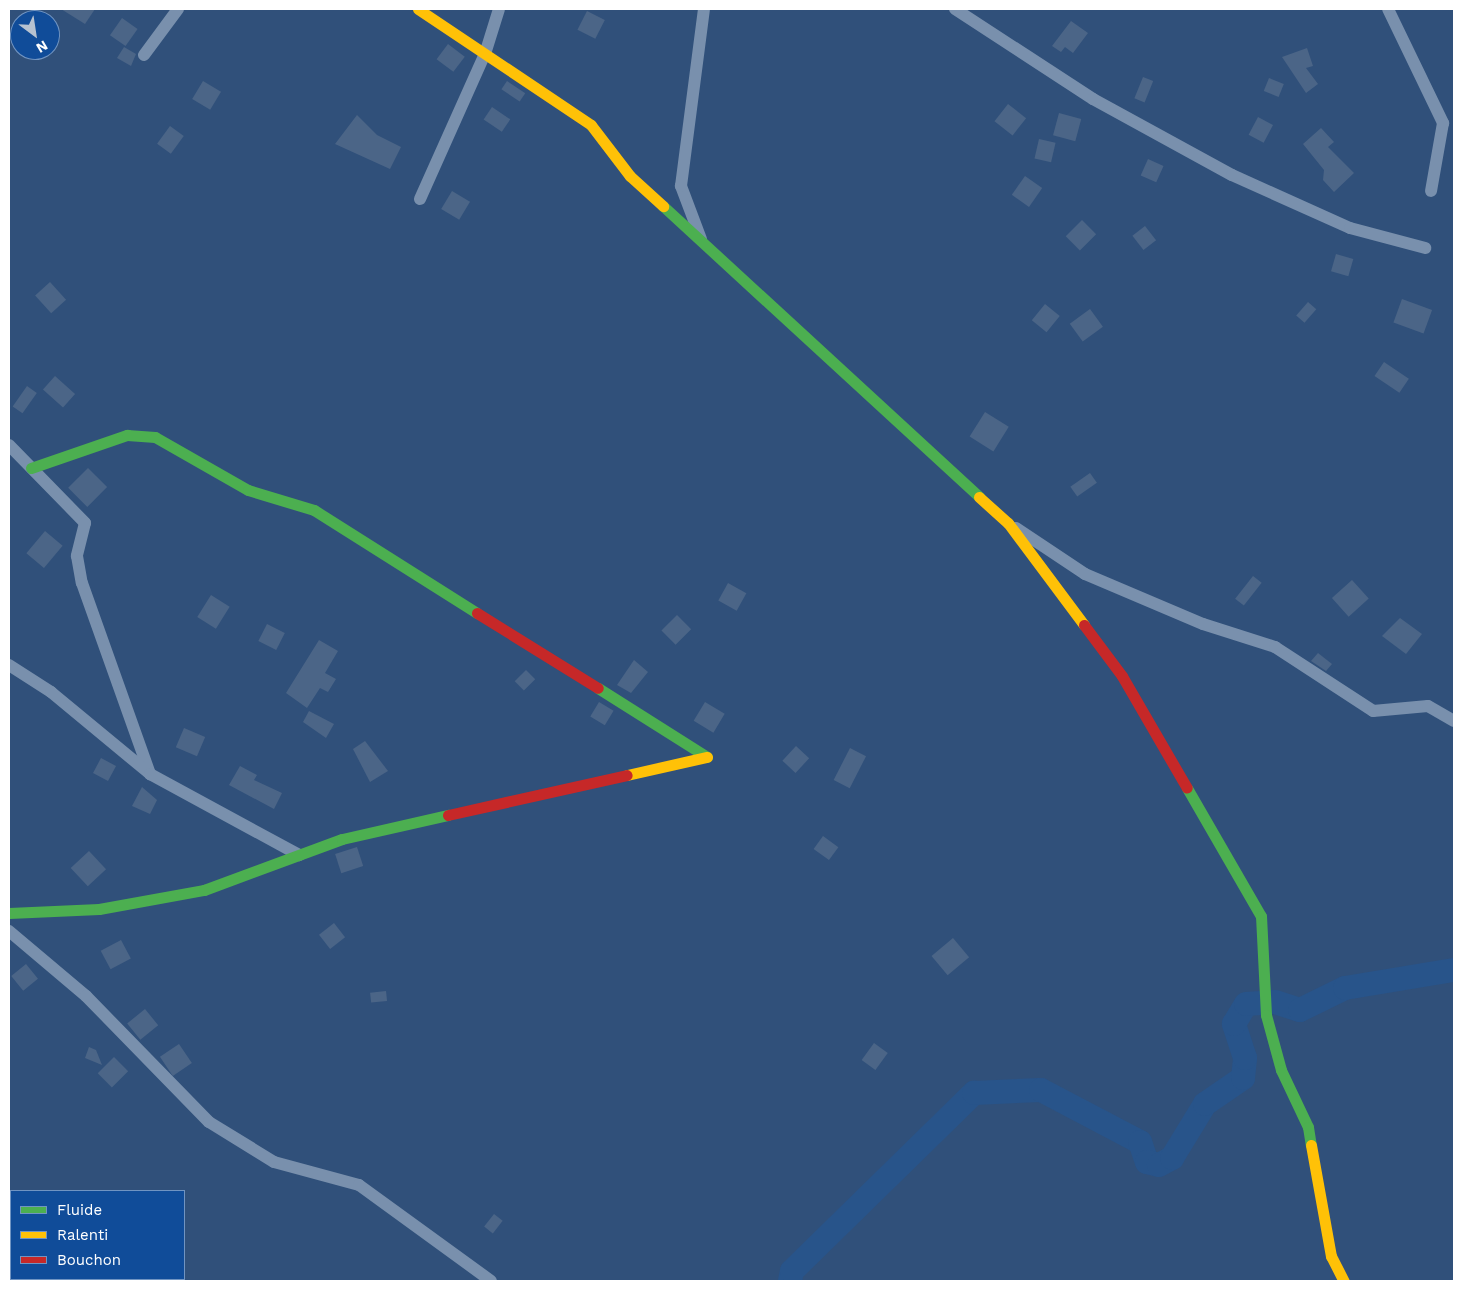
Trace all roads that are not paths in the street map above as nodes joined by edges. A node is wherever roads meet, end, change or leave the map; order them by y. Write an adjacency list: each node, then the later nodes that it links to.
1 (178, 9): 8 (street)
2 (418, 9): 7 (street)
3 (498, 9): 7 (street)
4 (704, 9): 11 (street)
5 (955, 9): 12 (street)
6 (1388, 9): 9 (street)
7 (485, 54): 10 (street); 11 (street)
8 (144, 55)
9 (1431, 191)
10 (420, 199)
11 (703, 244): 15 (street)
12 (1425, 248)
13 (9, 445): 14 (street)
14 (31, 468): 18 (street); 19 (street)
15 (1008, 523): 17 (street); 23 (street)
16 (9, 665): 18 (street)
17 (1454, 721)
18 (150, 774): 19 (street)
19 (299, 855): 20 (street)
20 (9, 913)
21 (9, 931): 22 (street)
22 (491, 1281)
23 (1344, 1281)

